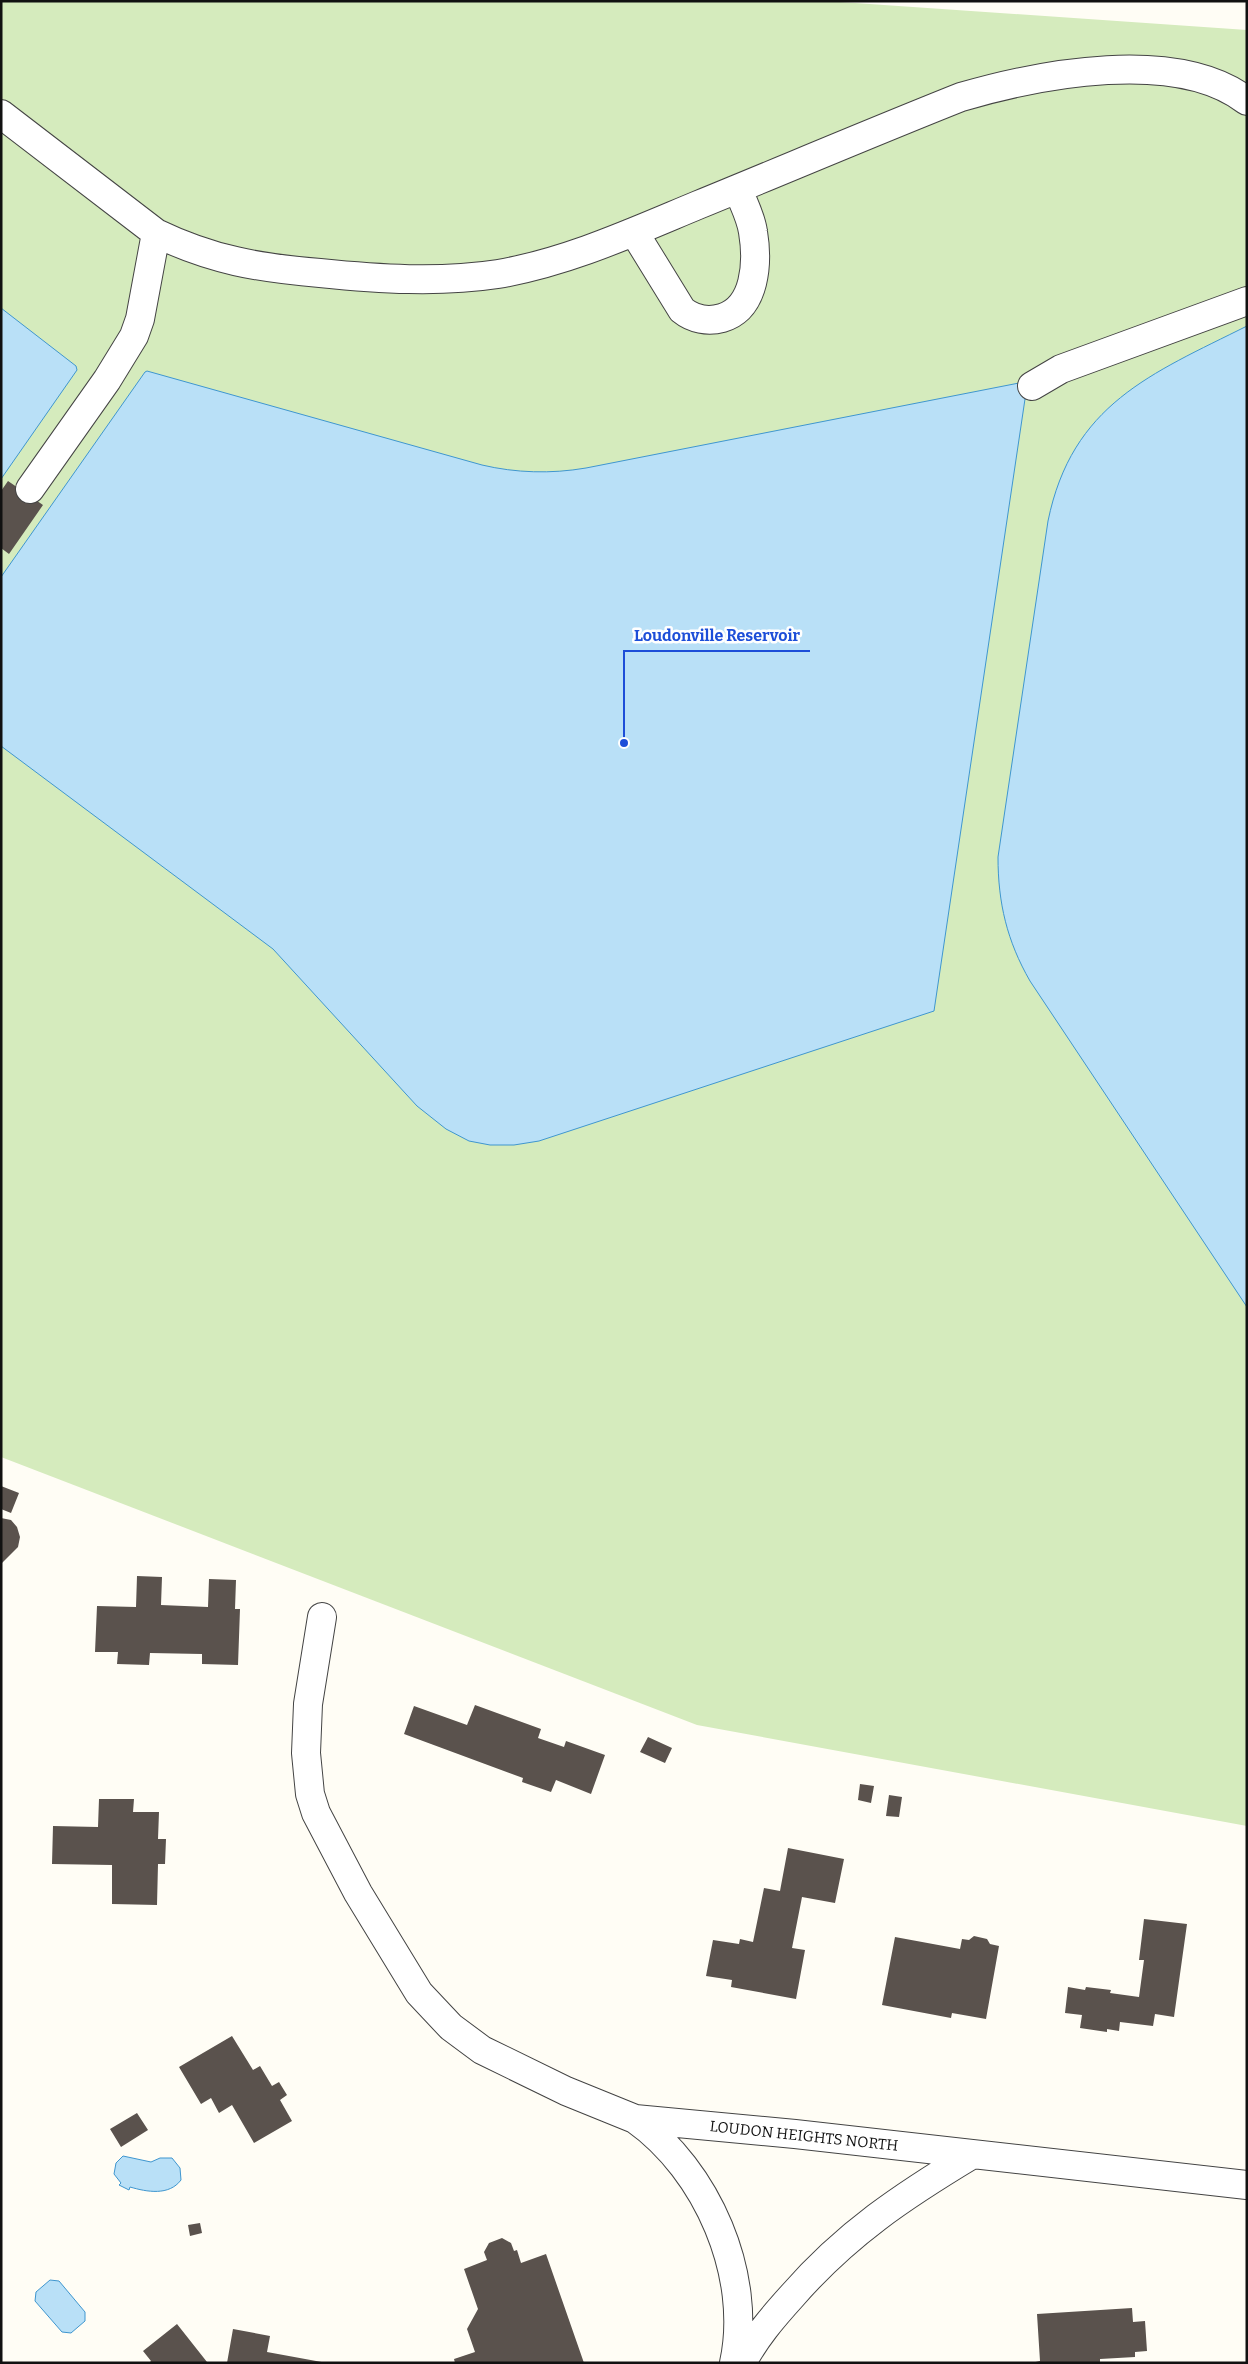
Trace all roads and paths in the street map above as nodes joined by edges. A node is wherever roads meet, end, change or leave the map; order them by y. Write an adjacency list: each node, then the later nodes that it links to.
1 (1247, 101): 3 (street)
2 (1, 114): 5 (street)
3 (738, 189): 4 (street); 4 (street)
4 (634, 232): 5 (street)
5 (156, 233): 8 (street)
6 (1247, 301): 7 (street)
7 (1032, 386)
8 (30, 489)
9 (322, 1617): 10 (street, LOUDON HEIGHTS NORTH)
10 (634, 2119): 11 (street, LOUDON HEIGHTS NORTH); 13 (street, LOUDON HEIGHTS NORTH)
11 (973, 2154): 12 (street, LOUDON HEIGHTS NORTH); 14 (street)
12 (1247, 2185)
13 (734, 2363)
14 (742, 2363)

